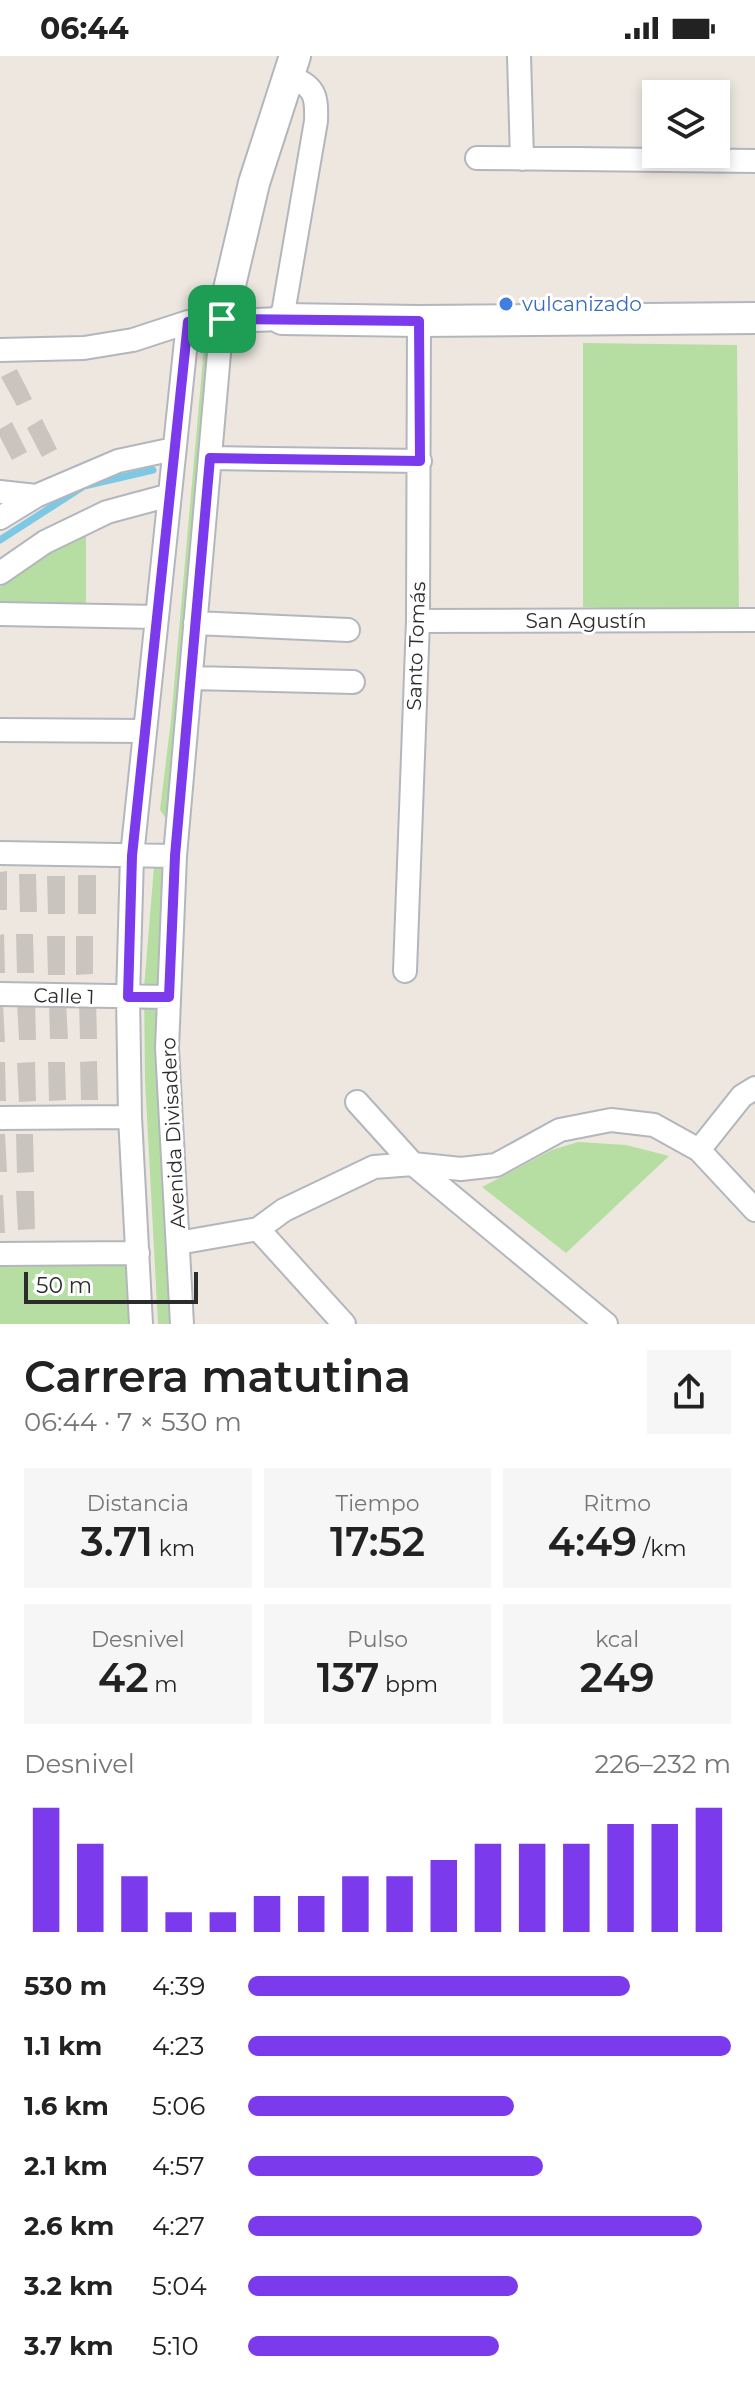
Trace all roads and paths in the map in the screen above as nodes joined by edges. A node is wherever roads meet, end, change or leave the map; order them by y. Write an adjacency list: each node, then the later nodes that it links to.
1 (519, 56): 4 (street)
2 (292, 66): 7 (street); 8 (street)
3 (477, 158): 4 (street)
4 (522, 159): 5 (street)
5 (755, 161)
6 (755, 318): 9 (street)
7 (222, 319): 8 (street); 10 (street); 13 (street, Avenida Divisadero)
8 (282, 319): 9 (street)
9 (419, 321): 14 (street, Santo Tomás)
10 (188, 322): 11 (street); 12 (street)
11 (0, 350)
12 (174, 449): 16 (street); 17 (street)
13 (210, 458): 14 (street); 24 (street, Avenida Divisadero)
14 (420, 461): 23 (street, Santo Tomás)
15 (0, 492): 17 (street)
16 (170, 495): 19 (street); 21 (street)
17 (36, 496): 18 (street)
18 (0, 518)
19 (0, 573)
20 (0, 614): 21 (street)
21 (157, 617): 29 (street)
22 (755, 620): 23 (street, San Agustín)
23 (418, 621): 33 (street, Santo Tomás)
24 (195, 623): 25 (street); 26 (street, Avenida Divisadero)
25 (348, 630)
26 (191, 678): 27 (street); 32 (street, Avenida Divisadero)
27 (353, 682)
28 (0, 730): 29 (street)
29 (145, 731): 31 (street)
30 (0, 853): 31 (street)
31 (132, 856): 32 (street); 35 (street)
32 (175, 856): 36 (street, Avenida Divisadero)
33 (405, 971)
34 (0, 994): 35 (street, Calle 1)
35 (128, 997): 36 (street, Calle 1); 39 (street)
36 (169, 997): 45 (street, Avenida Divisadero)
37 (755, 1088): 41 (street)
38 (357, 1102): 42 (street)
39 (130, 1117): 40 (street); 46 (street)
40 (0, 1118)
41 (699, 1150): 42 (street); 43 (street)
42 (413, 1164): 44 (street); 51 (street)
43 (755, 1210)
44 (258, 1229): 45 (street); 50 (street)
45 (178, 1243): 49 (street, Avenida Divisadero)
46 (138, 1253): 47 (street); 48 (street)
47 (0, 1254)
48 (141, 1324)
49 (182, 1324)
50 (344, 1324)
51 (606, 1324)

